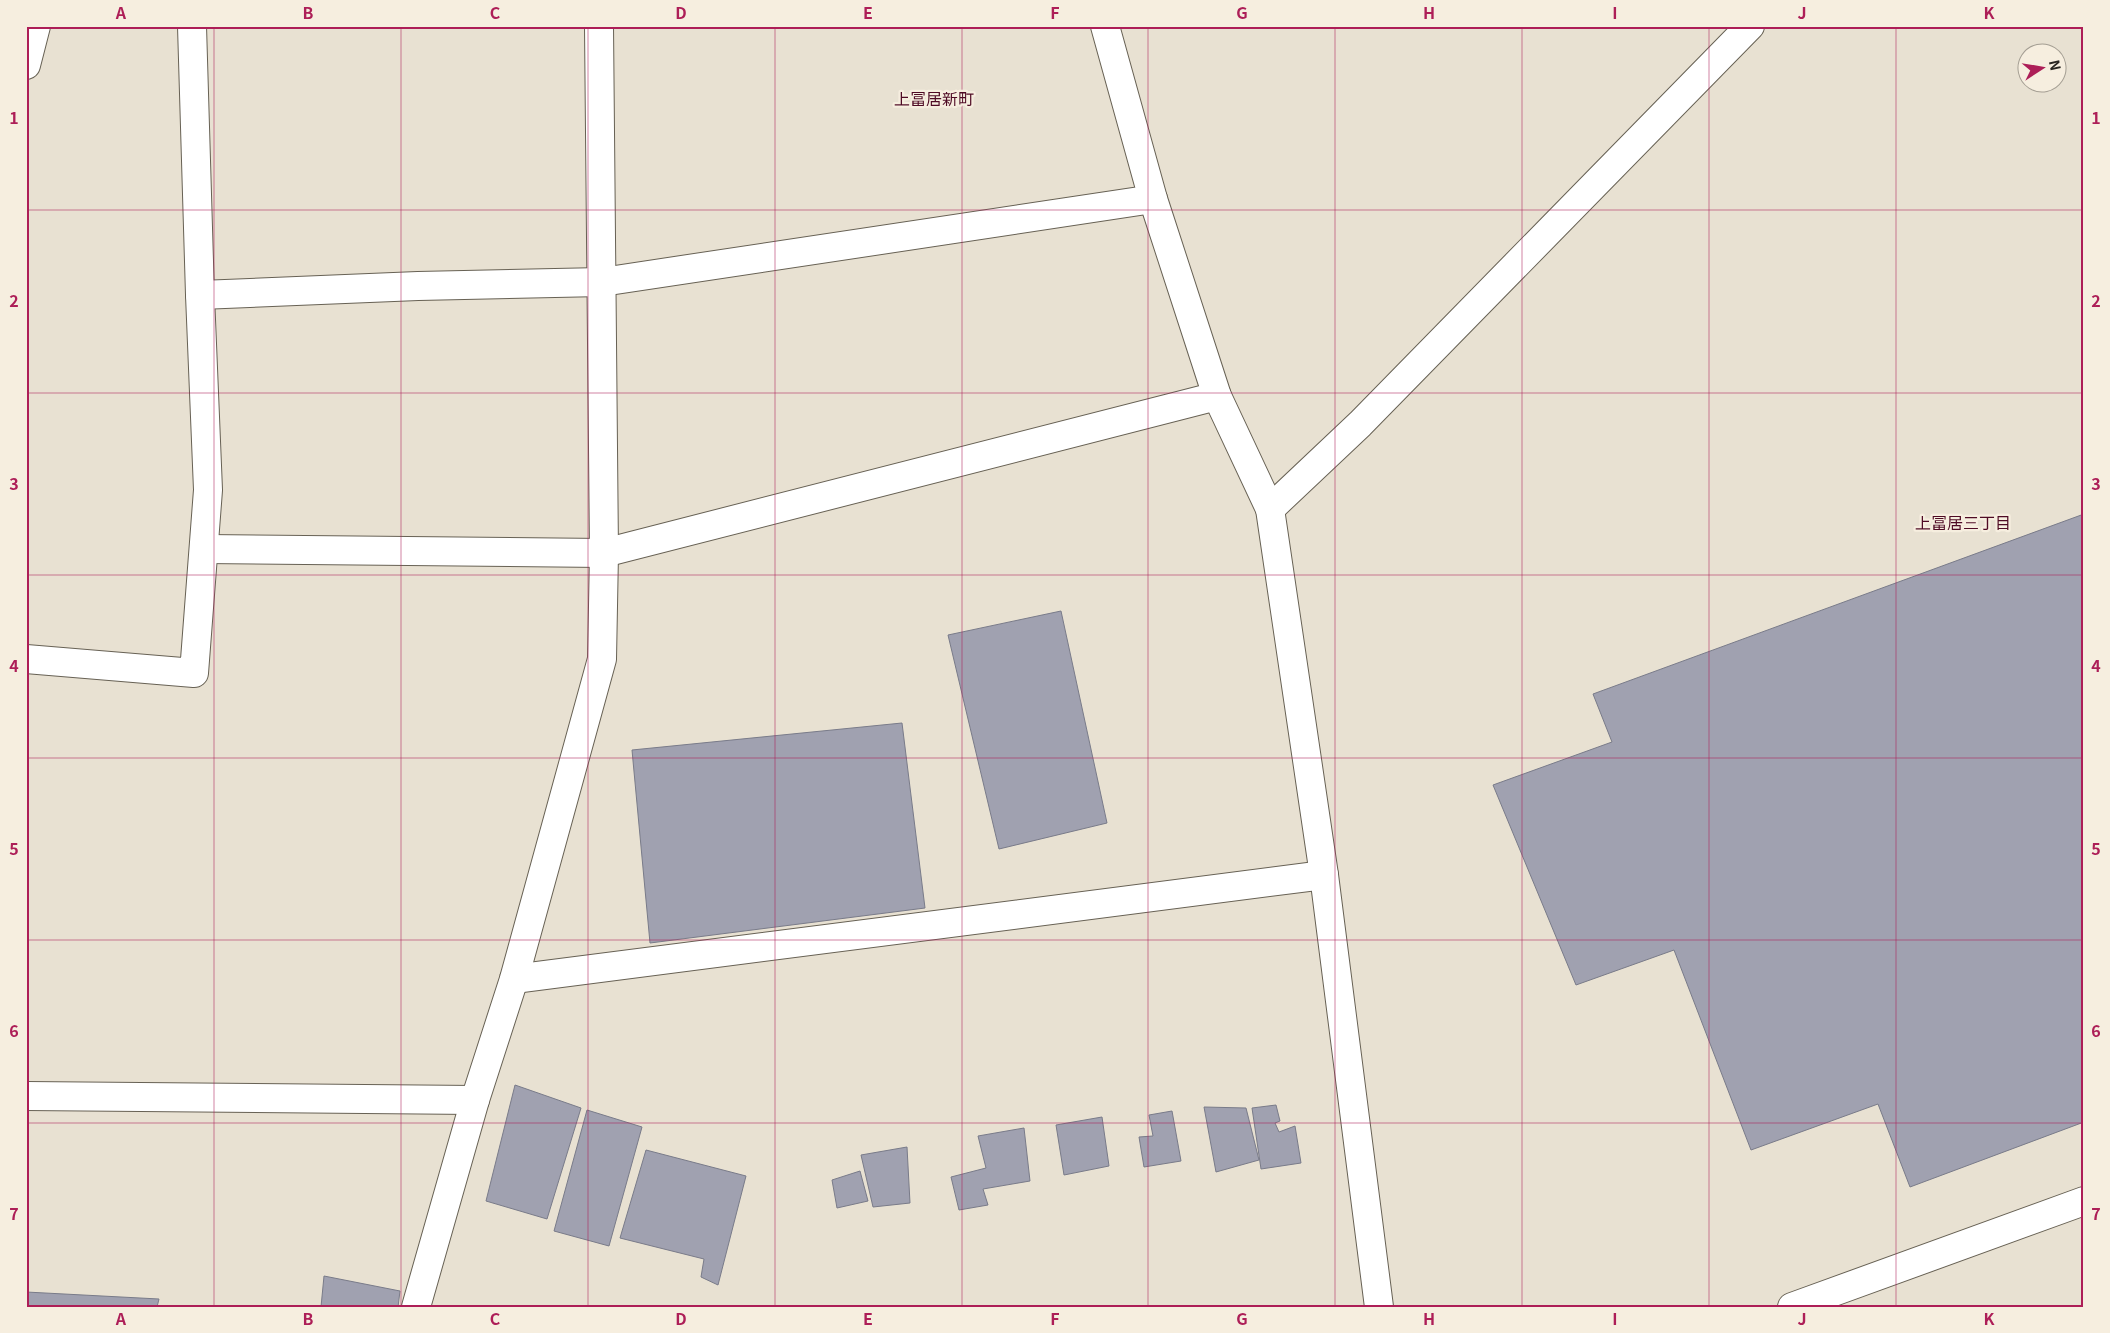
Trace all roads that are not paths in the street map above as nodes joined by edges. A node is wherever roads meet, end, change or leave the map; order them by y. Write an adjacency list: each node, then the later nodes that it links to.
1 (36, 26): 6 (street)
2 (192, 26): 9 (street)
3 (599, 26): 8 (street)
4 (1105, 26): 7 (street)
5 (1750, 26): 11 (street)
6 (26, 65)
7 (1153, 199): 8 (street); 10 (street)
8 (602, 282): 9 (street); 13 (street)
9 (200, 294): 12 (street)
10 (1217, 396): 11 (street); 13 (street)
11 (1270, 510): 15 (street)
12 (204, 550): 13 (street); 14 (street)
13 (604, 553): 16 (street)
14 (26, 658)
15 (1324, 875): 16 (street); 21 (street)
16 (514, 979): 18 (street)
17 (26, 1096): 18 (street)
18 (475, 1100): 20 (street)
19 (2084, 1201): 22 (street)
20 (416, 1307)
21 (1379, 1307)
22 (1792, 1307)

